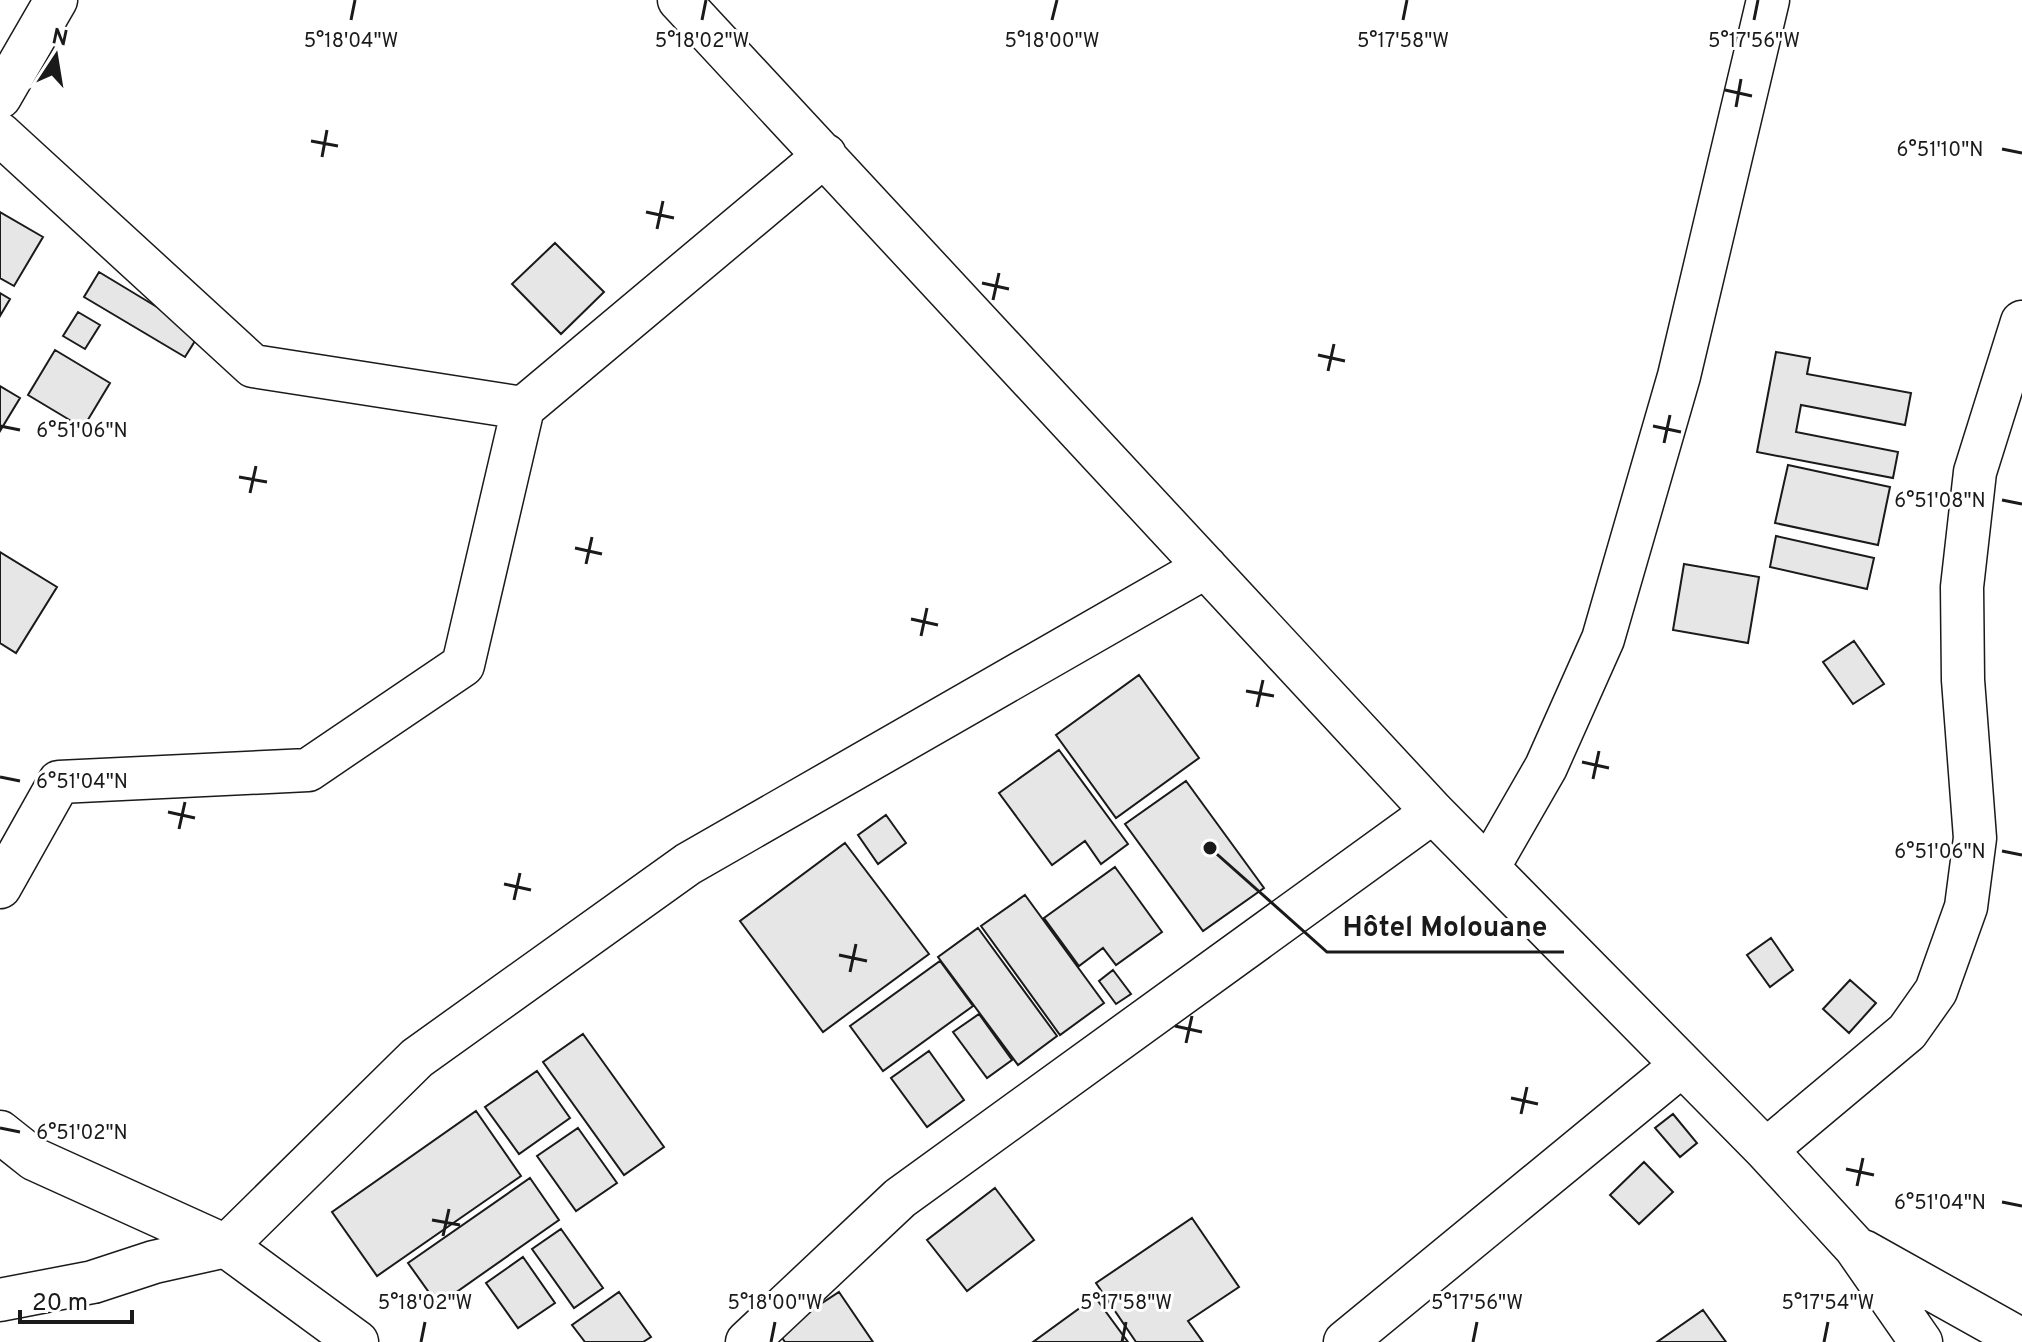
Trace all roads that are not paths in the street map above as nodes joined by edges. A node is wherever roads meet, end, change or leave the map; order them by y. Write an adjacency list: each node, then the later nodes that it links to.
1 (56, 0): 4 (street)
2 (679, 0): 6 (street)
3 (1768, 0): 11 (street)
4 (0, 97)
5 (0, 134): 8 (street)
6 (825, 155): 8 (street); 9 (street)
7 (2022, 322): 15 (street)
8 (523, 408): 12 (street)
9 (1206, 567): 10 (street); 16 (street)
10 (1433, 812): 11 (street); 21 (street)
11 (1488, 868): 13 (street)
12 (0, 887)
13 (1682, 1065): 15 (street); 22 (street)
14 (0, 1132): 16 (street)
15 (1766, 1150): 17 (street)
16 (226, 1246): 18 (street); 20 (street)
17 (1855, 1247): 19 (street); 23 (street)
18 (0, 1300)
19 (2022, 1340)
20 (357, 1342)
21 (747, 1342)
22 (1345, 1342)
23 (1921, 1342)

